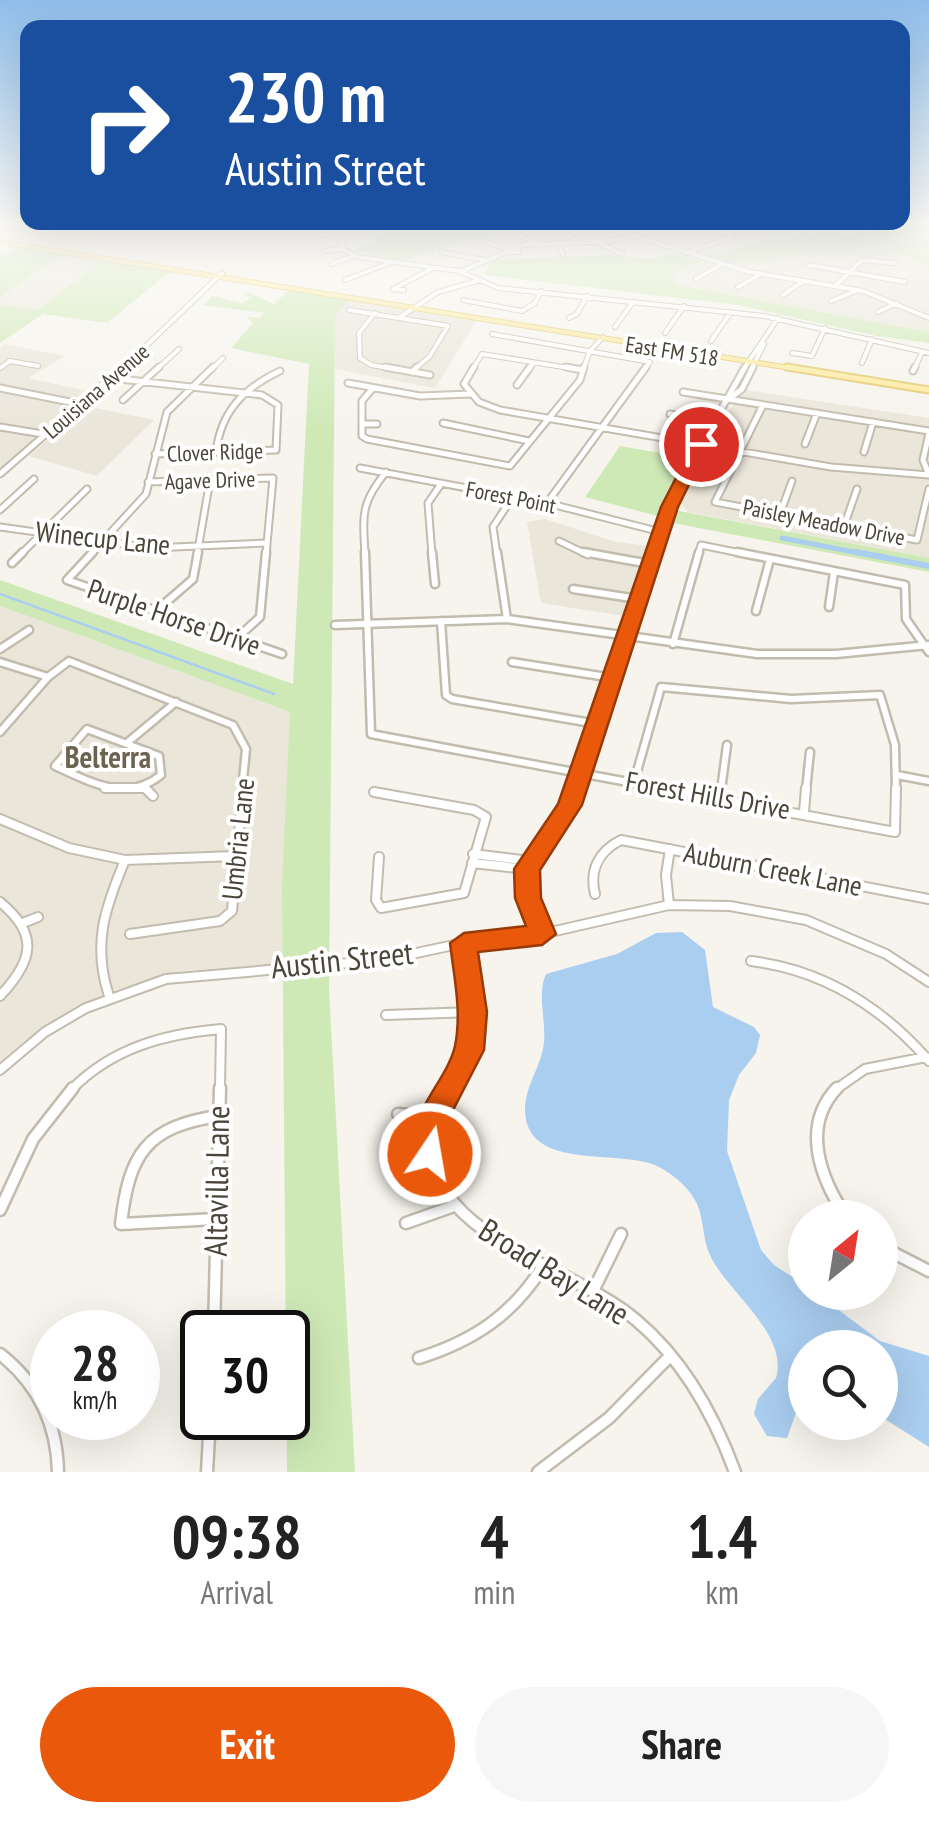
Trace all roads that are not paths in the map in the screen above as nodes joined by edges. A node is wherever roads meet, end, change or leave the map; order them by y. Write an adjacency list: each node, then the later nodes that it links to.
1 (202, 293): 47 (street, Louisiana Avenue)
2 (330, 293): 16 (main road, East FM 518)
3 (441, 293): 16 (street)
4 (540, 293): 11 (street)
5 (557, 293): 10 (street)
6 (786, 293): 9 (street)
7 (850, 293): 13 (street)
8 (865, 293): 14 (street)
9 (783, 295)
10 (588, 296): 12 (street); 22 (street)
11 (463, 300)
12 (633, 302): 15 (street); 25 (street)
13 (830, 302)
14 (898, 302): 19 (street); 24 (street)
15 (684, 306): 18 (street); 28 (street)
16 (416, 307): 21 (street); 29 (main road, East FM 518)
17 (349, 310): 20 (street)
18 (731, 312): 23 (street); 31 (street)
19 (878, 312)
20 (376, 313): 21 (street); 45 (street)
21 (403, 317): 45 (street)
22 (569, 318)
23 (778, 318): 26 (street); 37 (street)
24 (928, 321)
25 (615, 326)
26 (824, 328): 30 (street); 35 (street)
27 (492, 334): 33 (street)
28 (665, 334)
29 (602, 338): 33 (street); 37 (main road, East FM 518)
30 (872, 339): 34 (street); 39 (street)
31 (711, 341)
32 (179, 349): 48 (street)
33 (590, 352): 42 (street); 71 (street)
34 (926, 352): 44 (street)
35 (792, 353)
36 (223, 358): 51 (street)
37 (753, 362): 54 (main road, East FM 518); 58 (street)
38 (534, 363): 42 (street); 50 (street); 57 (street)
39 (862, 363)
40 (38, 366): 41 (street)
41 (0, 368)
42 (582, 370): 64 (street)
43 (280, 371): 56 (street)
44 (914, 371)
45 (412, 372): 46 (street)
46 (430, 375)
47 (111, 378): 48 (street); 60 (street, Louisiana Avenue)
48 (143, 382): 51 (street); 59 (street)
49 (348, 383): 53 (street)
50 (518, 384)
51 (192, 387): 56 (street); 80 (street)
52 (0, 388): 60 (street)
53 (373, 388): 57 (street); 68 (street)
54 (929, 389)
55 (683, 392): 58 (street)
56 (244, 393): 78 (street); 78 (street, Clover Ridge)
57 (470, 394): 64 (street)
58 (728, 399): 61 (street); 65 (street)
59 (123, 400)
60 (80, 404): 73 (street, Louisiana Avenue)
61 (764, 405): 62 (street); 77 (street)
62 (817, 413): 66 (street); 76 (street)
63 (670, 414): 65 (street)
64 (549, 418): 71 (street); 74 (street)
65 (714, 421): 75 (street)
66 (873, 422): 72 (street); 79 (street)
67 (443, 423): 74 (street)
68 (363, 424): 69 (street); 74 (street)
69 (376, 424)
70 (0, 427): 73 (street)
71 (602, 427): 75 (street); 96 (street)
72 (929, 432): 86 (street)
73 (45, 434): 82 (street, Louisiana Avenue)
74 (530, 441)
75 (701, 444): 77 (street); 101 (street)
76 (805, 444)
77 (739, 451): 86 (street); 98 (street, Paisley Meadow Drive)
78 (216, 452): 80 (street, Clover Ridge)
79 (864, 452)
80 (154, 454): 90 (street)
81 (0, 460): 82 (street)
82 (14, 462): 85 (street, Louisiana Avenue)
83 (360, 468): 84 (street, Forest Point)
84 (386, 472): 91 (street, Forest Point); 120 (street, Forest Hills Drive)
85 (0, 474)
86 (929, 476)
87 (34, 478): 97 (street)
88 (210, 480): 90 (street, Agave Drive); 105 (street, Agave Drive); 106 (street)
89 (792, 481): 98 (street)
90 (148, 482): 104 (street)
91 (442, 483): 95 (street, Forest Point); 112 (street)
92 (856, 489): 99 (street)
93 (929, 489): 99 (street, Paisley Meadow Drive)
94 (87, 490): 102 (street)
95 (513, 497): 96 (street, Forest Point); 118 (street)
96 (546, 503): 101 (street, Forest Point)
97 (0, 510)
98 (780, 514): 99 (street, Paisley Meadow Drive)
99 (844, 526)
100 (0, 527): 102 (street, Winecup Lane)
101 (661, 532): 109 (street)
102 (42, 533): 104 (street, Winecup Lane); 108 (street)
103 (559, 540): 109 (street)
104 (103, 541): 106 (street, Winecup Lane); 111 (street)
105 (266, 544): 106 (street, Winecup Lane); 124 (street)
106 (200, 546): 116 (street)
107 (770, 559): 110 (street); 117 (street); 125 (street)
108 (12, 563)
109 (650, 564): 114 (street)
110 (834, 572): 115 (street); 126 (street)
111 (66, 580): 116 (street, Purple Horse Drive)
112 (436, 584)
113 (573, 589): 114 (street)
114 (638, 599): 123 (street)
115 (829, 607)
116 (156, 610): 124 (street, Purple Horse Drive)
117 (756, 611)
118 (507, 619): 119 (street); 123 (street)
119 (441, 620): 120 (street); 134 (street)
120 (368, 624): 121 (street); 139 (street, Forest Hills Drive)
121 (335, 625)
122 (29, 630): 127 (street)
123 (626, 637): 125 (street); 132 (street)
124 (237, 638): 128 (street, Purple Horse Drive)
125 (673, 644): 126 (street)
126 (927, 647)
127 (0, 649)
128 (282, 654)
129 (0, 662): 131 (street)
130 (512, 662): 132 (street)
131 (48, 677): 133 (street, Umbria Lane); 135 (street)
132 (612, 678): 134 (street)
133 (177, 701): 136 (street); 150 (street, Umbria Lane)
134 (598, 724): 139 (street)
135 (0, 732)
136 (128, 742): 143 (street); 143 (street)
137 (727, 745): 146 (street)
138 (810, 752): 147 (street)
139 (581, 772): 142 (street, Forest Hills Drive); 154 (street)
140 (896, 775): 141 (street); 142 (street); 147 (street, Forest Hills Drive)
141 (929, 781)
142 (634, 782): 146 (street, Forest Hills Drive)
143 (145, 788): 145 (street)
144 (374, 792): 152 (street)
145 (153, 796)
146 (720, 797): 147 (street, Forest Hills Drive)
147 (804, 812)
148 (0, 819): 153 (street)
149 (670, 849): 155 (street, Auburn Creek Lane); 156 (street, Auburn Creek Lane); 158 (street)
150 (236, 856): 153 (street); 161 (street, Umbria Lane)
151 (379, 857): 152 (street)
152 (472, 859): 154 (street)
153 (125, 860): 167 (street)
154 (528, 865): 162 (street)
155 (595, 894)
156 (929, 898)
157 (0, 902): 160 (street)
158 (669, 905): 162 (street, Austin Street); 165 (street, Austin Street)
159 (38, 917): 160 (street)
160 (24, 922): 166 (street)
161 (130, 934)
162 (542, 934): 163 (street, Austin Street)
163 (464, 943): 167 (street, Austin Street); 168 (street, Broad Bay Lane)
164 (751, 961): 170 (street)
165 (929, 982)
166 (0, 996)
167 (109, 996): 171 (street, Austin Street)
168 (473, 1012): 169 (street); 174 (street, Broad Bay Lane)
169 (386, 1015)
170 (927, 1059): 175 (street)
171 (0, 1070)
172 (398, 1114): 174 (street)
173 (218, 1116): 177 (street, Altavilla Lane); 178 (street, Altavilla Lane); 178 (street)
174 (434, 1118): 176 (street, Broad Bay Lane)
175 (836, 1200)
176 (454, 1206): 179 (street); 182 (street, Broad Bay Lane)
177 (0, 1210)
178 (216, 1219): 185 (street, Altavilla Lane)
179 (406, 1223)
180 (621, 1234): 184 (street)
181 (898, 1255): 183 (street)
182 (543, 1266): 184 (street, Broad Bay Lane); 188 (street)
183 (929, 1270)
184 (594, 1289): 187 (street, Broad Bay Lane)
185 (214, 1310)
186 (0, 1354): 189 (street)
187 (670, 1356): 194 (street); 195 (street, Broad Bay Lane)
188 (419, 1358)
189 (30, 1382)
190 (55, 1440): 192 (street)
191 (209, 1440): 193 (street)
192 (58, 1472)
193 (207, 1472)
194 (538, 1472)
195 (735, 1472)

